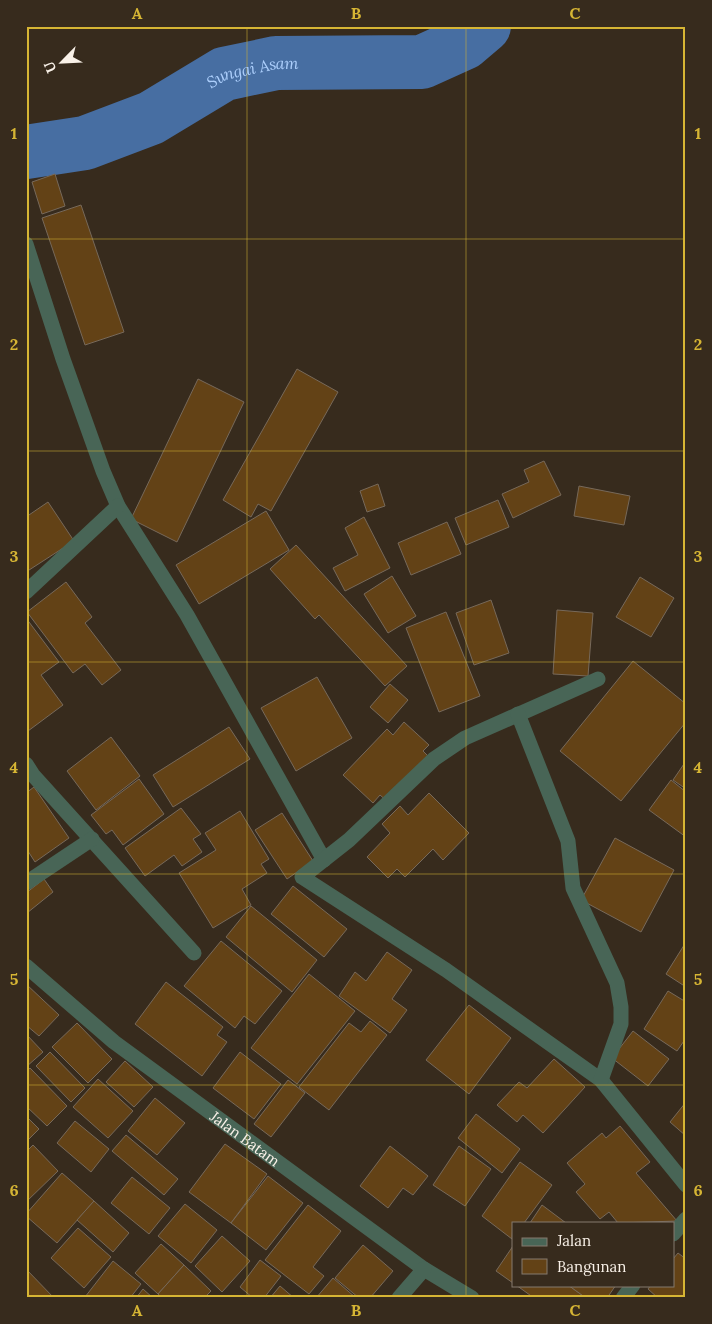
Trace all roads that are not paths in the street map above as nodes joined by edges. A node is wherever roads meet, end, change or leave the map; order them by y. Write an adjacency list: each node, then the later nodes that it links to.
1 (26, 244): 2 (street)
2 (118, 506): 3 (street); 8 (street)
3 (26, 592)
4 (598, 678): 5 (street)
5 (518, 714): 8 (street); 12 (street)
6 (26, 764): 7 (street)
7 (92, 839): 9 (street); 10 (street)
8 (324, 860): 12 (street)
9 (26, 882)
10 (194, 953)
11 (26, 966): 16 (street, Jalan Batam)
12 (601, 1080): 13 (street)
13 (686, 1185)
14 (686, 1219): 15 (street)
15 (674, 1233)
16 (424, 1269): 18 (street); 19 (street, Jalan Batam)
17 (632, 1286): 20 (street)
18 (399, 1298)
19 (472, 1298)
20 (623, 1298)

